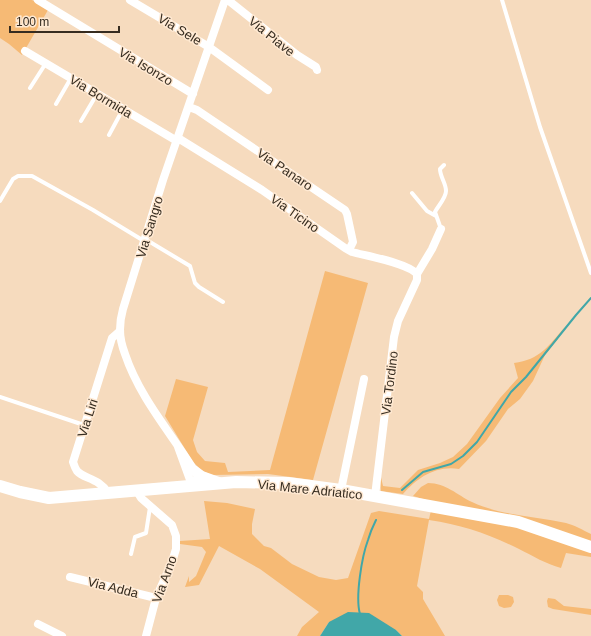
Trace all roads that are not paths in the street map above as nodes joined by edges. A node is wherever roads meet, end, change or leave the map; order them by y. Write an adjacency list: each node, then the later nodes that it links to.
1 (38, 0): 14 (street, Via Isonzo)
2 (130, 0): 6 (street, Via Sele)
3 (225, 0): 6 (street, Via Sangro)
4 (228, 0): 9 (street, Via Piave)
5 (502, 0): 28 (lane)
6 (209, 47): 12 (street, Via Sele); 14 (street, Via Sangro)
7 (25, 51): 8 (street, Via Bormida)
8 (46, 63): 10 (street, Via Bormida); 11 (lane)
9 (317, 70)
10 (71, 78): 13 (street, Via Bormida); 15 (lane)
11 (30, 88)
12 (268, 90)
13 (97, 94): 17 (street, Via Bormida); 18 (lane)
14 (193, 94): 16 (street, Via Sangro)
15 (56, 104)
16 (189, 107): 20 (street, Via Sangro); 27 (street, Via Panaro)
17 (123, 109): 19 (lane); 20 (street, Via Bormida)
18 (81, 121)
19 (109, 134)
20 (178, 140): 26 (street, Via Sangro); 27 (street, Via Ticino)
21 (444, 165): 24 (lane)
22 (412, 193): 24 (lane)
23 (0, 201): 26 (lane)
24 (436, 216): 25 (lane)
25 (441, 229): 29 (street, Via Tordino)
26 (145, 240): 30 (lane); 31 (street, Via Sangro)
27 (349, 250): 29 (street, Via Ticino)
28 (591, 273)
29 (417, 274): 43 (street, Via Tordino)
30 (223, 302)
31 (120, 331): 34 (street, Via Liri); 35 (street, Via Sangro)
32 (364, 379): 41 (street)
33 (0, 397): 34 (lane)
34 (84, 425): 42 (street, Via Liri)
35 (189, 468): 36 (street, Via Sangro); 37 (street, Via Sangro); 39 (street)
36 (224, 483): 37 (main road, Via Mare Adriatico); 41 (main road, Via Mare Adriatico)
37 (198, 485): 39 (main road, Via Mare Adriatico)
38 (0, 486): 42 (main road, Via Mare Adriatico)
39 (171, 487): 40 (main road, Via Mare Adriatico)
40 (136, 490): 42 (main road, Via Mare Adriatico); 44 (street, Via Arno)
41 (341, 490): 43 (main road, Via Mare Adriatico)
42 (108, 492)
43 (375, 496): 45 (main road, Via Mare Adriatico)
44 (150, 506): 46 (lane); 48 (street, Via Arno)
45 (591, 547)
46 (131, 554)
47 (70, 576): 48 (street, Via Adda)
48 (156, 598): 51 (street, Via Arno)
49 (38, 624): 50 (street)
50 (62, 636)
51 (146, 636)

